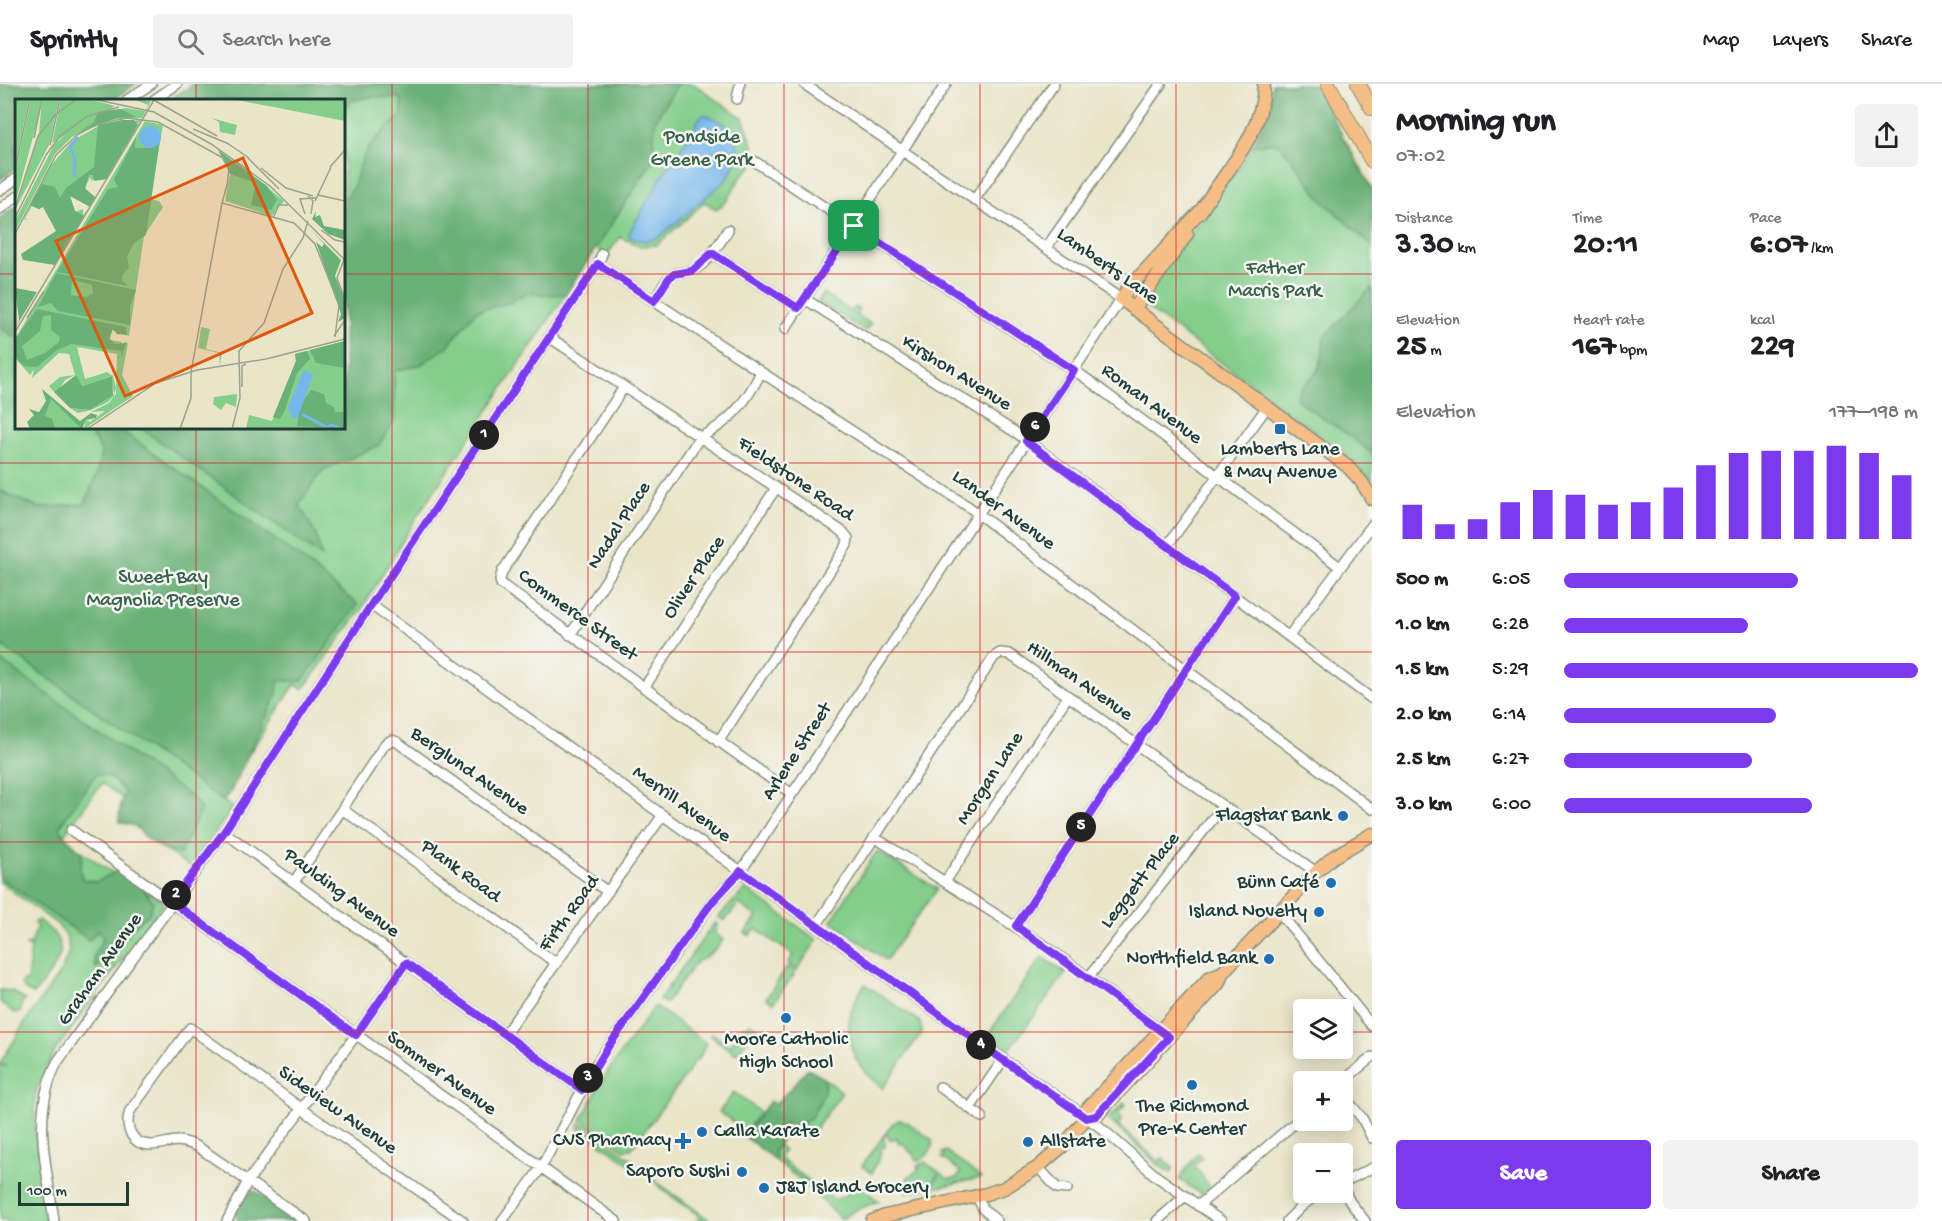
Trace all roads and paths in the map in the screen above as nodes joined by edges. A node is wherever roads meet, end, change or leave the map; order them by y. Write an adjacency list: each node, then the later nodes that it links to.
1 (151, 84): 11 (street)
2 (177, 84): 12 (street)
3 (740, 84): 13 (street)
4 (804, 84): 15 (street, Lamberts Lane)
5 (946, 84): 15 (street)
6 (1054, 84): 21 (street)
7 (1161, 84): 26 (street)
8 (1264, 84): 22 (main road)
9 (1328, 84): 17 (highway)
10 (1358, 84): 14 (highway)
11 (128, 99)
12 (155, 99)
13 (737, 99)
14 (1372, 108)
15 (903, 150): 21 (street, Lamberts Lane); 24 (street)
16 (754, 160): 24 (street, Roman Avenue)
17 (1372, 161)
18 (15, 180): 19 (street)
19 (0, 190)
20 (15, 199): 23 (street)
21 (975, 199): 26 (street, Lamberts Lane)
22 (1203, 208): 31 (main road); 34 (main road)
23 (0, 209)
24 (854, 226): 30 (street); 37 (street, Roman Avenue)
25 (728, 230): 27 (street)
26 (1046, 248): 31 (street, Lamberts Lane)
27 (712, 253): 32 (street); 33 (street)
28 (602, 254): 29 (street, Graham Avenue)
29 (598, 264): 32 (street, Lander Avenue); 36 (street, Graham Avenue)
30 (805, 299): 33 (street); 42 (street, Kirshon Avenue)
31 (1121, 299): 34 (main road, Lamberts Lane); 37 (street, Arlene Street)
32 (654, 301): 38 (street, Lander Avenue)
33 (798, 308): 35 (street)
34 (1134, 309): 40 (main road, Lamberts Lane)
35 (785, 329)
36 (549, 337): 39 (street, Fieldstone Road); 51 (street, Graham Avenue)
37 (1074, 370): 42 (street, Arlene Street); 43 (street, Roman Avenue)
38 (761, 372): 41 (street); 46 (street, Lander Avenue)
39 (624, 387): 41 (street, Fieldstone Road); 52 (street, Commerce Street)
40 (1267, 407): 43 (street); 45 (main road, Lamberts Lane)
41 (700, 437): 44 (street, Fieldstone Road); 52 (street, Nadal Place)
42 (1026, 441): 46 (street, Arlene Street); 48 (street, Kirshon Avenue)
43 (1218, 477): 48 (street); 49 (street, Roman Avenue)
44 (776, 488): 55 (street, Oliver Place); 58 (street, Fieldstone Road)
45 (1372, 500)
46 (978, 513): 54 (street, Lander Avenue); 60 (street, Arlene Street)
47 (1372, 525): 49 (street)
48 (1167, 546): 50 (street, Kirshon Avenue)
49 (1340, 567): 53 (street)
50 (1235, 596): 53 (street, Kirshon Avenue); 54 (street)
51 (371, 605): 64 (street, Merrill Avenue); 66 (street, Graham Avenue)
52 (570, 635): 55 (street, Commerce Street)
53 (1289, 636): 57 (street, Kirshon Avenue)
54 (1186, 669): 59 (street); 62 (street, Lander Avenue)
55 (644, 688): 58 (street, Commerce Street)
56 (1068, 696): 59 (street, Hillman Avenue); 68 (street, Hillman Avenue); 72 (street, Morgan Lane)
57 (1372, 699)
58 (718, 742): 60 (street, Commerce Street)
59 (1136, 744): 61 (street, Hillman Avenue); 77 (street)
60 (792, 794): 69 (street, Arlene Street)
61 (1222, 806): 70 (street, Hillman Avenue); 80 (street, Leggett Place)
62 (1372, 808)
63 (342, 809): 71 (street, Berglund Avenue); 73 (street, Berglund Avenue); 79 (street, Plank Road)
64 (663, 814): 69 (street, Merrill Avenue); 73 (street, Firth Road)
65 (70, 830): 74 (street, Sommer Avenue)
66 (224, 832): 71 (street, Paulding Avenue); 74 (street, Graham Avenue)
67 (1372, 834): 70 (main road)
68 (874, 837): 72 (street); 76 (street, Hillman Avenue)
69 (741, 871): 76 (street, Merrill Avenue); 89 (street, Arlene Street)
70 (1316, 872): 75 (main road)
71 (294, 882): 78 (street, Paulding Avenue)
72 (945, 882): 77 (street)
73 (608, 892): 79 (street, Firth Road)
74 (172, 902): 84 (street, Sommer Avenue); 108 (street, Graham Avenue)
75 (1279, 912): 81 (street); 83 (main road)
76 (816, 926): 86 (street, Merrill Avenue)
77 (1016, 926): 80 (street)
78 (406, 963): 82 (street, Paulding Avenue); 84 (street)
79 (556, 963): 82 (street, Firth Road)
80 (1088, 978): 83 (street)
81 (1372, 1026)
82 (505, 1034): 89 (street, Paulding Avenue)
83 (1165, 1034): 94 (main road)
84 (356, 1035): 91 (street); 99 (street, Sommer Avenue)
85 (1372, 1057): 87 (street)
86 (1003, 1060): 92 (street); 94 (street, Merrill Avenue)
87 (1353, 1073)
88 (940, 1087): 92 (street)
89 (582, 1090): 99 (street, Arlene Street)
90 (1353, 1107): 96 (street)
91 (301, 1108): 101 (street); 101 (street, Sideview Avenue); 111 (street, Sideview Avenue)
92 (970, 1108): 93 (street)
93 (982, 1117)
94 (1086, 1118): 97 (main road); 104 (street, Merrill Avenue)
95 (1293, 1124): 107 (street)
96 (1372, 1138)
97 (1038, 1167): 102 (street); 103 (main road)
98 (1372, 1167): 100 (street)
99 (541, 1168): 112 (street, Arlene Street); 113 (street, Sommer Avenue)
100 (1353, 1178)
101 (248, 1181): 109 (street); 110 (street)
102 (1067, 1189)
103 (977, 1196): 114 (main road); 115 (street)
104 (1185, 1196): 107 (street, Merrill Avenue); 116 (street)
105 (1306, 1203): 118 (street)
106 (1351, 1203): 119 (street)
107 (1198, 1206): 117 (street, Merrill Avenue)
108 (54, 1221)
109 (227, 1221)
110 (306, 1221)
111 (463, 1221)
112 (502, 1221)
113 (616, 1221)
114 (872, 1221)
115 (997, 1221)
116 (1157, 1221)
117 (1221, 1221)
118 (1287, 1221)
119 (1365, 1221)

